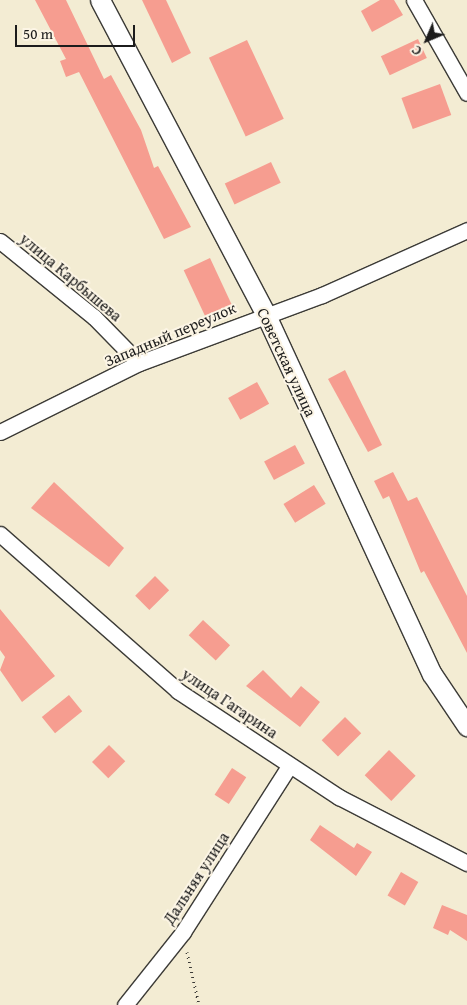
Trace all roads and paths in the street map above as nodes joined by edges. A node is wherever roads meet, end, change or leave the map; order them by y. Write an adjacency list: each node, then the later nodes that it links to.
1 (100, 0): 6 (street, Советская улица)
2 (414, 0): 3 (street)
3 (467, 93)
4 (467, 230): 6 (street, Западный переулок)
5 (0, 241): 7 (street, улица Карбышева)
6 (265, 313): 7 (street, Западный переулок); 10 (street, Советская улица)
7 (138, 363): 8 (street, Западный переулок)
8 (0, 432)
9 (0, 534): 11 (street, улица Гагарина)
10 (467, 726)
11 (290, 765): 12 (street, улица Гагарина); 13 (street, Дальняя улица)
12 (467, 863)
13 (182, 932): 14 (street, Дальняя улица); 15 (path)
14 (124, 1005)
15 (199, 1005)

